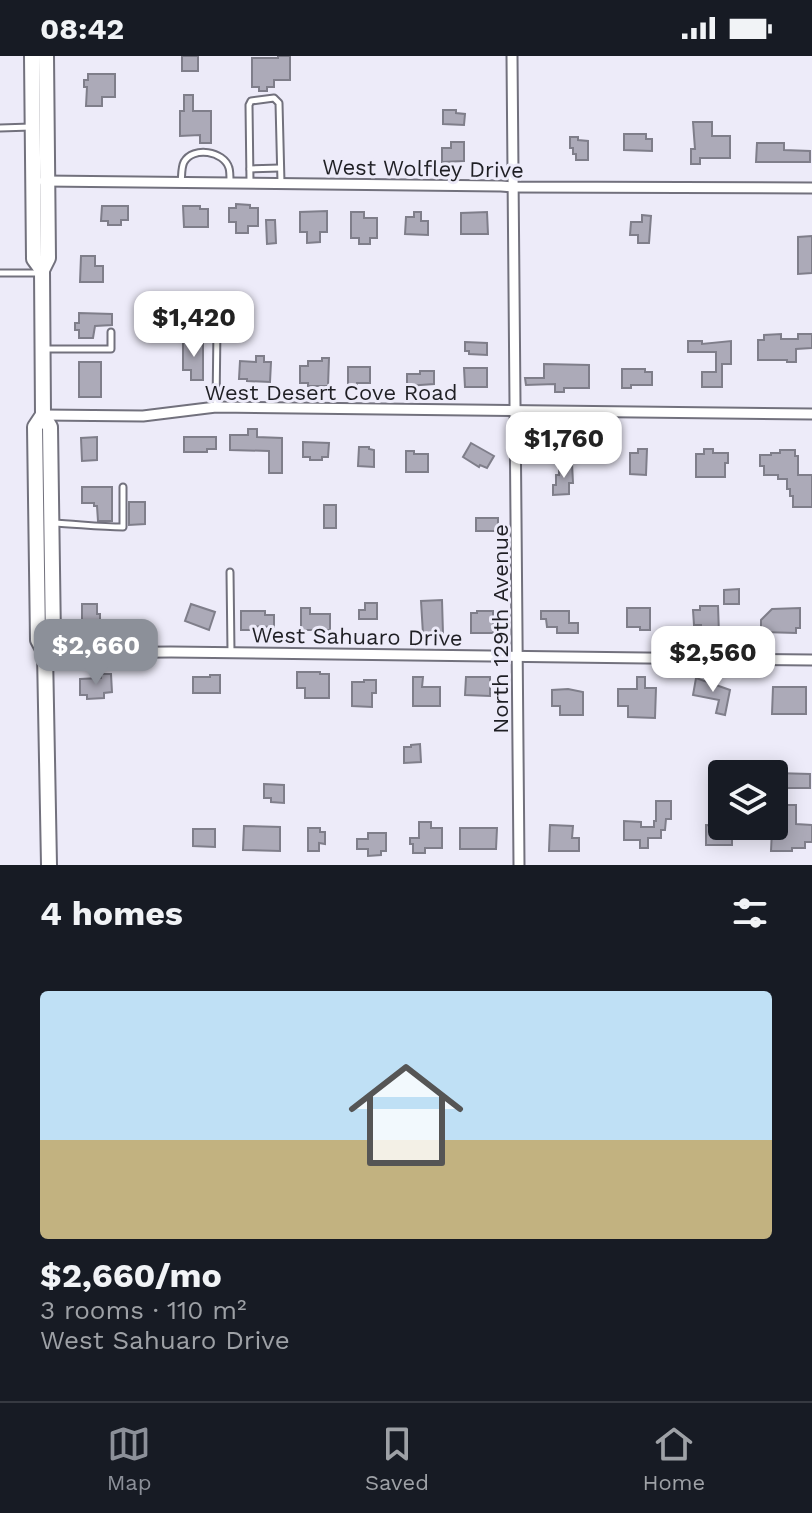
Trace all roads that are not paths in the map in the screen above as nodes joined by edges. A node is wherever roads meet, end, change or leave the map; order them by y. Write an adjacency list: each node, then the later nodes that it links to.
1 (32, 56): 4 (main road)
2 (46, 56): 8 (main road)
3 (512, 56): 13 (street, North 129th Avenue)
4 (33, 127): 5 (lane); 8 (main road)
5 (0, 128)
6 (280, 168): 7 (lane); 7 (lane); 12 (lane)
7 (250, 169): 11 (lane)
8 (40, 181): 9 (street, West Wolfley Drive); 15 (main road)
9 (181, 183): 10 (street, West Wolfley Drive); 10 (lane)
10 (230, 183): 11 (street, West Wolfley Drive)
11 (250, 183): 12 (street, West Wolfley Drive)
12 (281, 183): 13 (street, West Wolfley Drive)
13 (513, 187): 14 (street, West Wolfley Drive); 21 (street, North 129th Avenue)
14 (812, 188)
15 (42, 272): 16 (lane); 19 (main road)
16 (0, 273)
17 (217, 328): 20 (lane)
18 (111, 332): 19 (lane)
19 (42, 349): 23 (main road)
20 (216, 407): 21 (street, West Desert Cove Road); 23 (street, West Desert Cove Road)
21 (516, 412): 22 (street, West Desert Cove Road); 29 (street, North 129th Avenue)
22 (812, 414)
23 (43, 415): 25 (main road); 28 (main road)
24 (123, 487): 25 (lane)
25 (52, 523): 28 (main road)
26 (230, 572): 27 (lane)
27 (231, 652): 28 (street, West Sahuaro Drive); 29 (street, West Sahuaro Drive)
28 (45, 653): 31 (main road)
29 (518, 656): 30 (street, West Sahuaro Drive); 32 (street, North 129th Avenue)
30 (812, 660)
31 (49, 865)
32 (519, 865)

